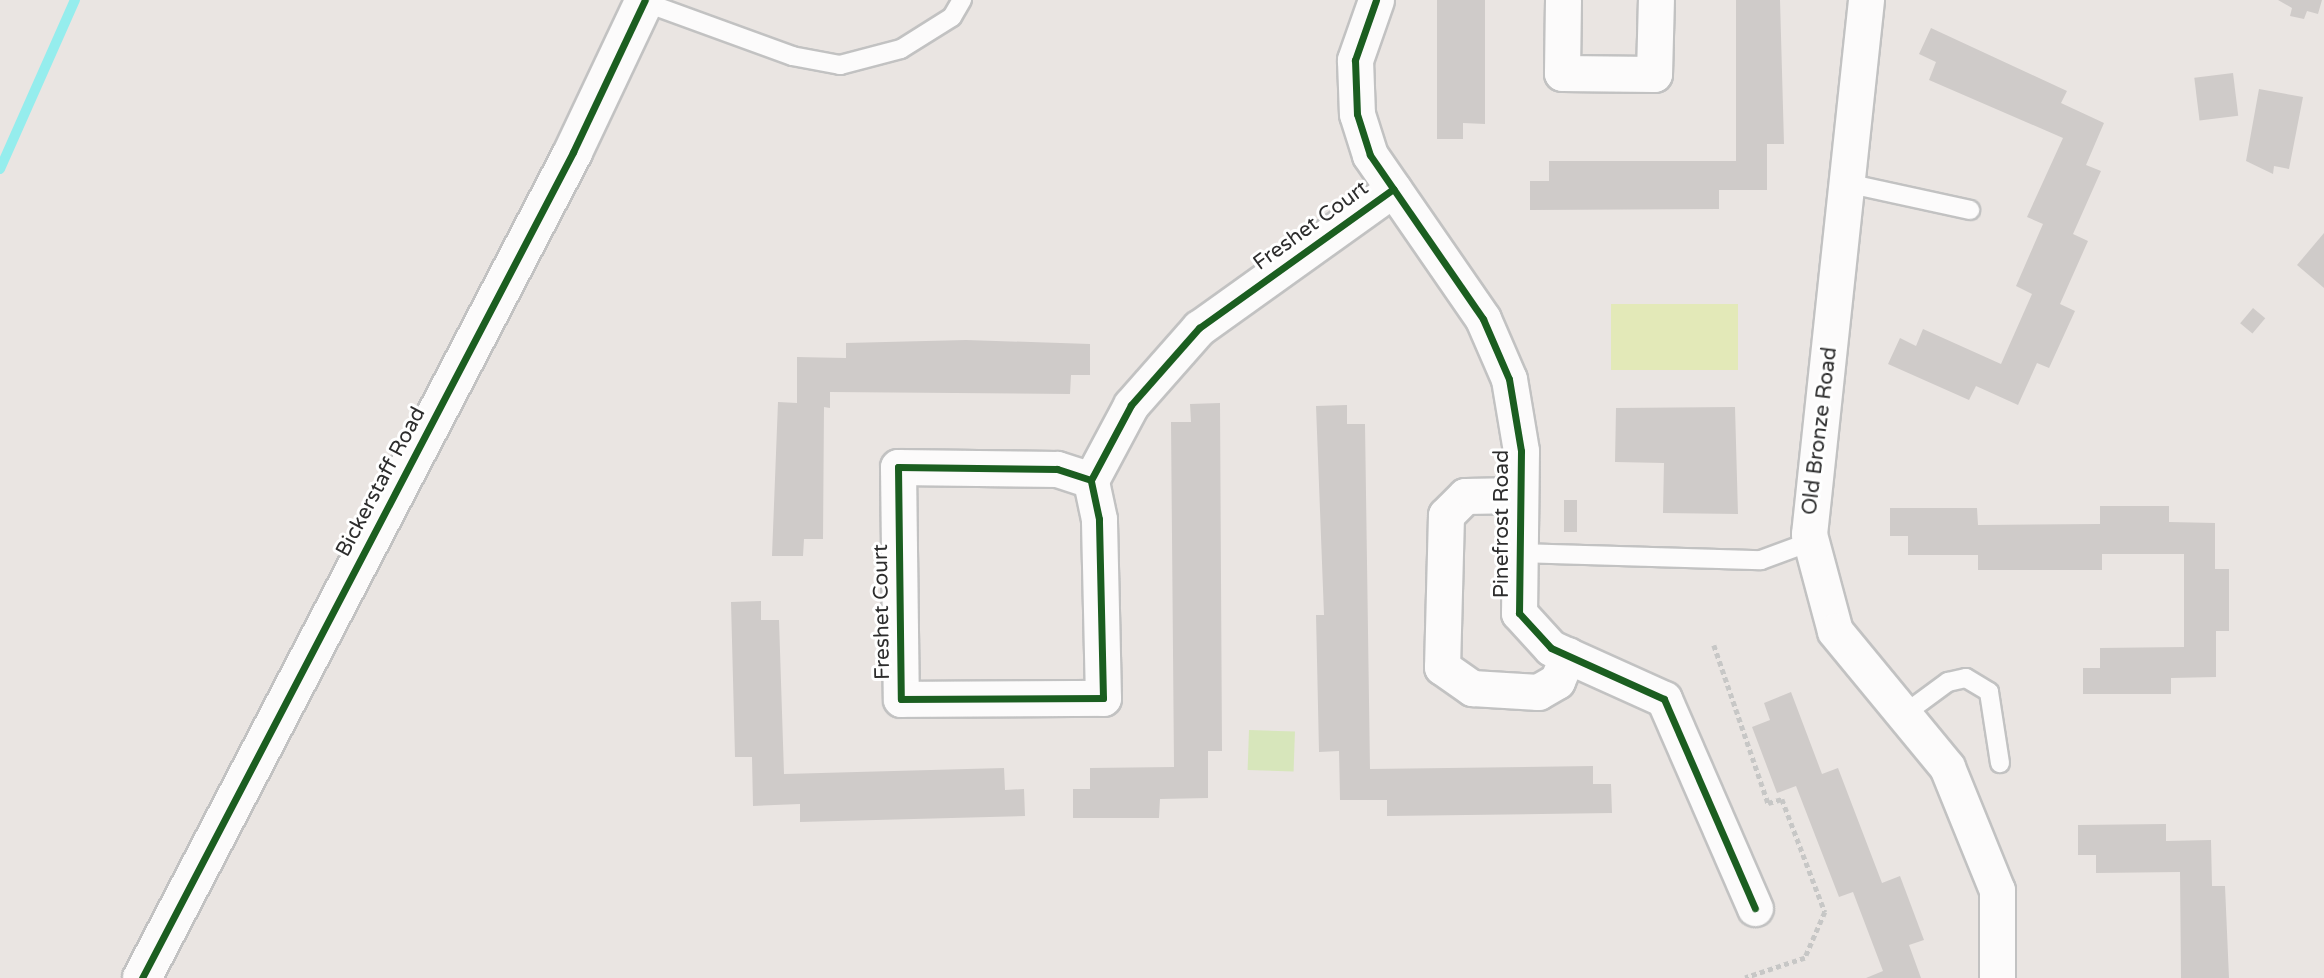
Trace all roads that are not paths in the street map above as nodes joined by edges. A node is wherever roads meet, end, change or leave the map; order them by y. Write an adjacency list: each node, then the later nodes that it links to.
1 (962, 0): 6 (lane)
2 (1376, 0): 8 (street, Pinefrost Road)
3 (1563, 0): 4 (street)
4 (1656, 0)
5 (1867, 0): 7 (street, Old Bronze Road)
6 (644, 1): 18 (street, Bickerstaff Road)
7 (1851, 184): 9 (lane); 12 (street, Old Bronze Road)
8 (1393, 189): 10 (street, Freshet Court); 11 (street, Pinefrost Road)
9 (1970, 211)
10 (1091, 480): 10 (street, Freshet Court)
11 (1519, 495): 13 (street, Pinefrost Road); 14 (street)
12 (1810, 542): 13 (lane); 15 (street, Old Bronze Road)
13 (1518, 553): 14 (street, Pinefrost Road)
14 (1568, 655): 17 (street, Pinefrost Road)
15 (1903, 715): 16 (lane); 19 (street, Old Bronze Road)
16 (2000, 763)
17 (1755, 908)
18 (142, 978)
19 (1997, 978)

